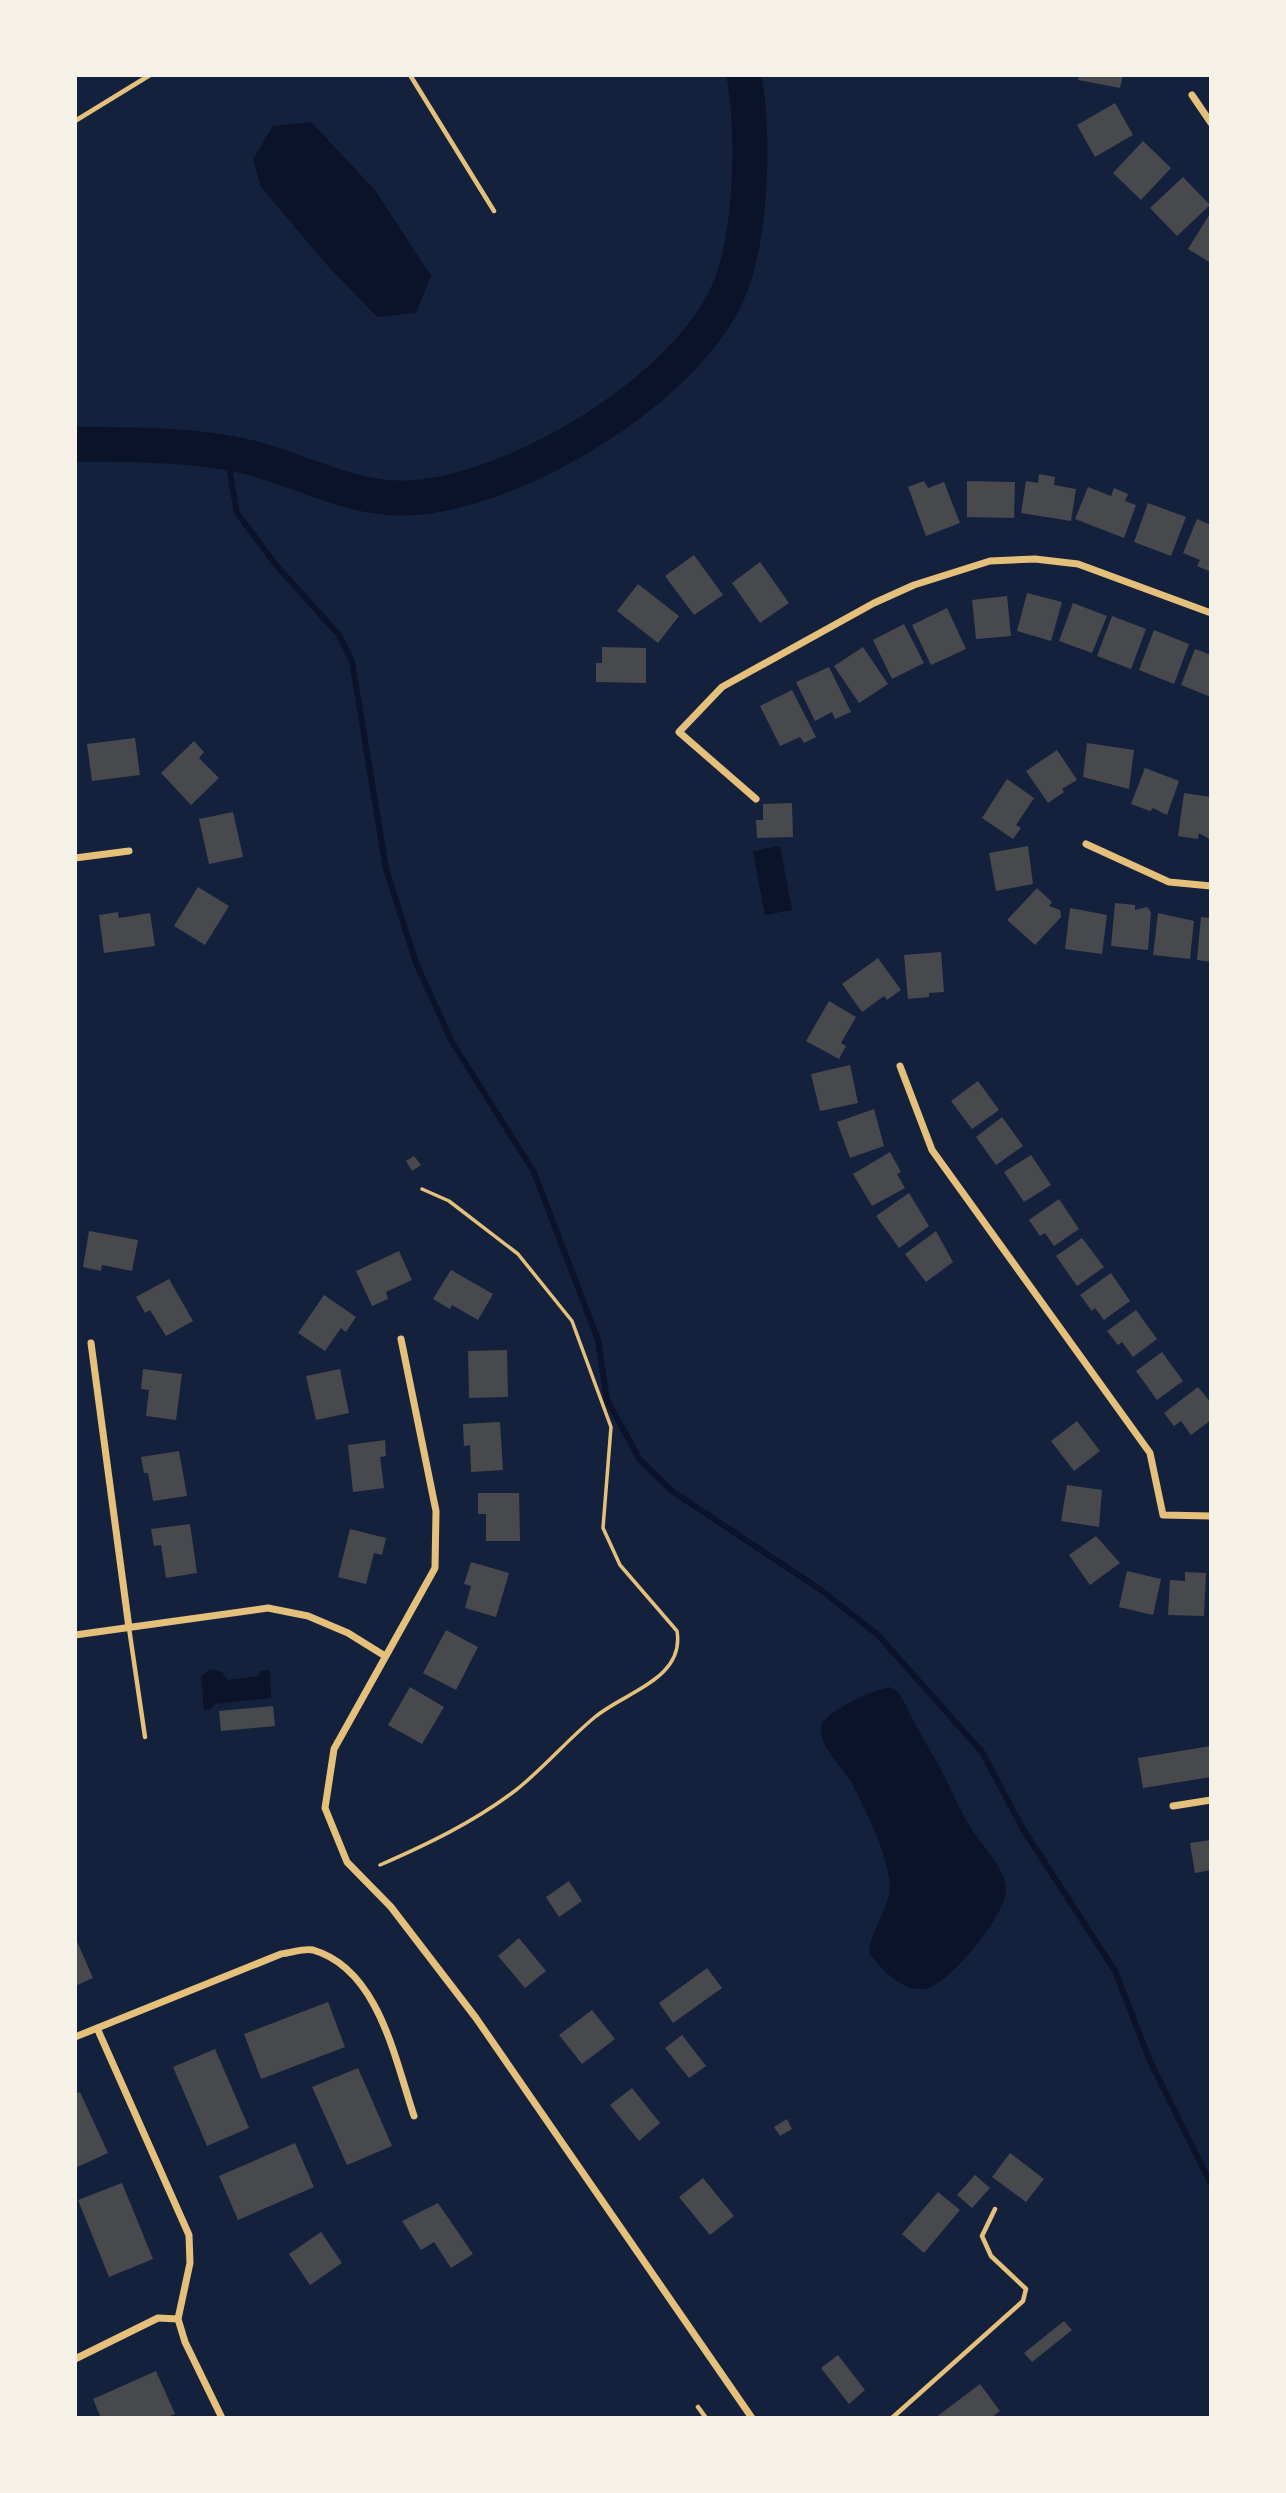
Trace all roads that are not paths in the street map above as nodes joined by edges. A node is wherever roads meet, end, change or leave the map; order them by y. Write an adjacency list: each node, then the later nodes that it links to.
1 (150, 75): 4 (lane)
2 (410, 75): 6 (lane)
3 (1192, 95): 5 (street)
4 (75, 121)
5 (1211, 123)
6 (494, 211)
7 (1211, 613): 8 (street)
8 (756, 799)
9 (1086, 844): 12 (street)
10 (129, 851): 11 (street)
11 (75, 858)
12 (1211, 886)
13 (900, 1066): 16 (street)
14 (401, 1339): 19 (street)
15 (90, 1343): 17 (street)
16 (1211, 1516)
17 (130, 1628): 18 (street); 19 (street); 20 (lane)
18 (75, 1635)
19 (385, 1656): 32 (street)
20 (145, 1737)
21 (1211, 1800): 22 (street)
22 (1173, 1805)
23 (97, 2028): 24 (street); 25 (street); 27 (street)
24 (75, 2037)
25 (414, 2116)
26 (995, 2209): 33 (lane)
27 (178, 2319): 28 (street); 30 (street)
28 (75, 2358)
29 (698, 2407): 31 (lane)
30 (222, 2418)
31 (706, 2418)
32 (752, 2418)
33 (892, 2418)

